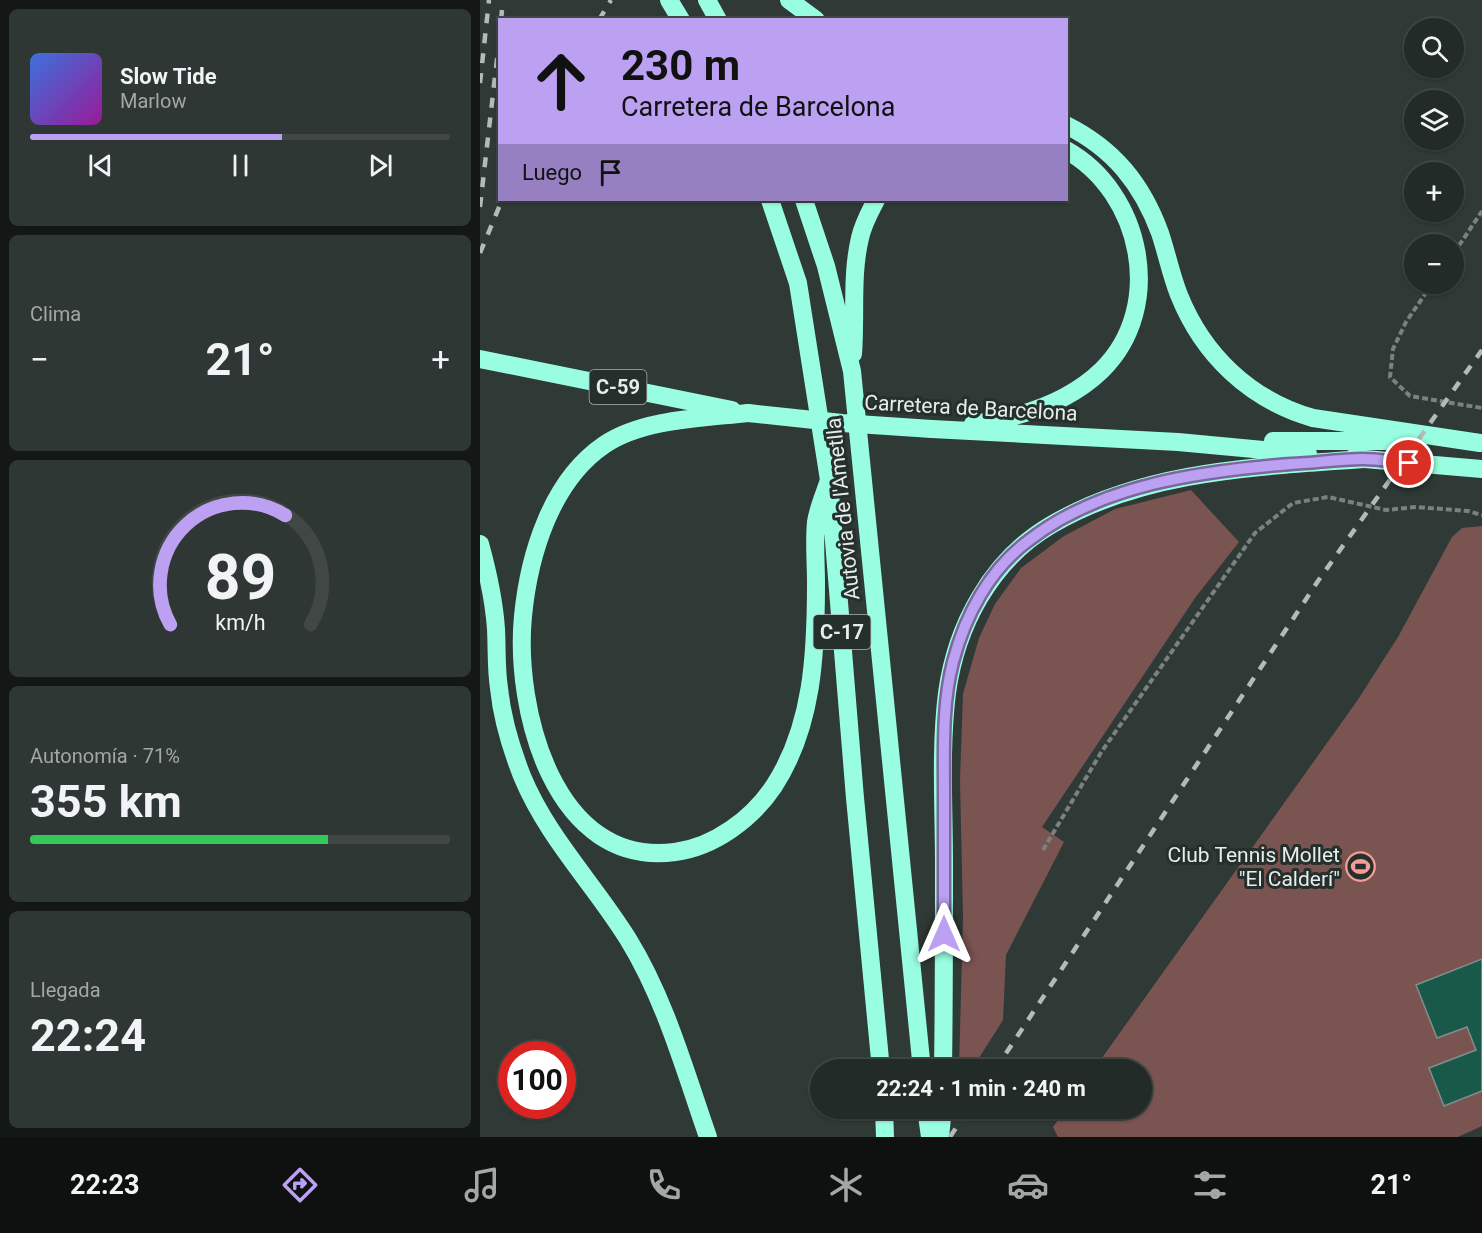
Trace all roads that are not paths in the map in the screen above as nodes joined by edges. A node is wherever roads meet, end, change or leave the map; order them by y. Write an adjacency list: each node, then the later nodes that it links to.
1 (669, 0): 4 (highway)
2 (707, 0): 5 (highway)
3 (789, 0): 6 (highway)
4 (680, 18)
5 (717, 18)
6 (813, 18)
7 (1068, 126): 17 (highway)
8 (1068, 151): 15 (highway)
9 (770, 201): 20 (highway, C-17)
10 (804, 201): 13 (highway, Autovia de l'Ametlla / C-17)
11 (876, 201): 13 (highway)
12 (484, 360): 14 (highway, Carretera de Barcelona / C-59)
13 (852, 371): 23 (highway, Autovia de l'Ametlla / C-17)
14 (748, 413): 15 (highway, Carretera de Barcelona / C-59, bridge); 20 (highway)
15 (932, 429): 16 (highway, Carretera de Barcelona / C-59)
16 (1178, 442): 17 (highway, Carretera de Barcelona / C-59); 18 (highway, Carretera de Barcelona / C-59)
17 (1481, 444)
18 (1363, 459): 19 (highway, Carretera de Barcelona / C-59); 24 (highway)
19 (1482, 469)
20 (829, 480): 22 (highway, C-17)
21 (480, 544): 28 (highway)
22 (880, 1059)
23 (921, 1059)
24 (943, 1059)
25 (884, 1119): 29 (highway)
26 (928, 1119): 30 (highway)
27 (942, 1119): 31 (highway)
28 (708, 1137)
29 (885, 1137)
30 (930, 1137)
31 (940, 1137)

